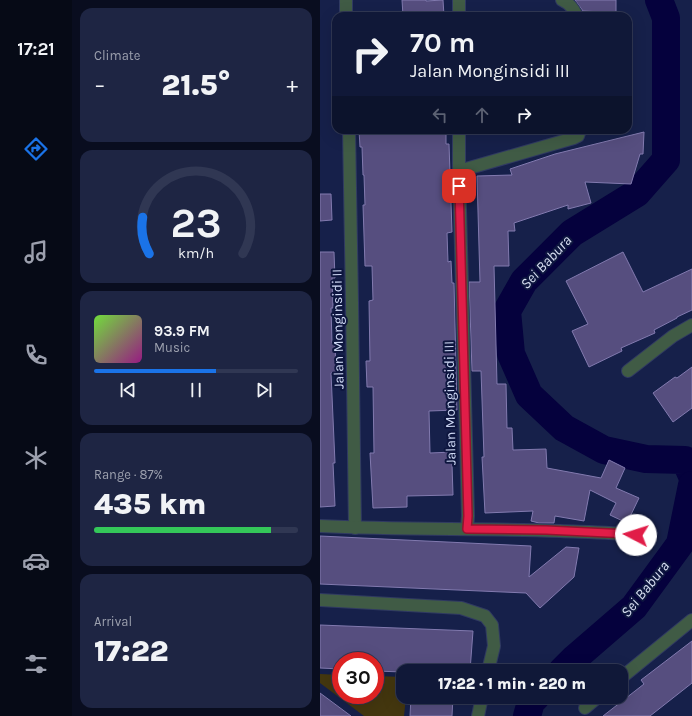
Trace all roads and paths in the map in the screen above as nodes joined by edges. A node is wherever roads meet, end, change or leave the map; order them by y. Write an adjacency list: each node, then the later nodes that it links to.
1 (346, 0): 4 (street)
2 (459, 0): 5 (street)
3 (562, 0): 6 (street)
4 (346, 12)
5 (459, 12)
6 (575, 12)
7 (349, 134): 14 (street, Jalan Monginsidi II)
8 (459, 134): 10 (street, Jalan Monginsidi III)
9 (578, 134): 10 (street)
10 (459, 171): 15 (street, Jalan Monginsidi III)
11 (692, 325): 12 (street)
12 (628, 371)
13 (320, 526): 14 (street)
14 (355, 528): 15 (street)
15 (467, 529): 16 (street)
16 (636, 535)
17 (320, 600): 19 (street)
18 (692, 620): 20 (street)
19 (490, 664)
20 (628, 672)
21 (481, 704): 24 (street)
22 (590, 704): 23 (street)
23 (585, 708)
24 (478, 716)

